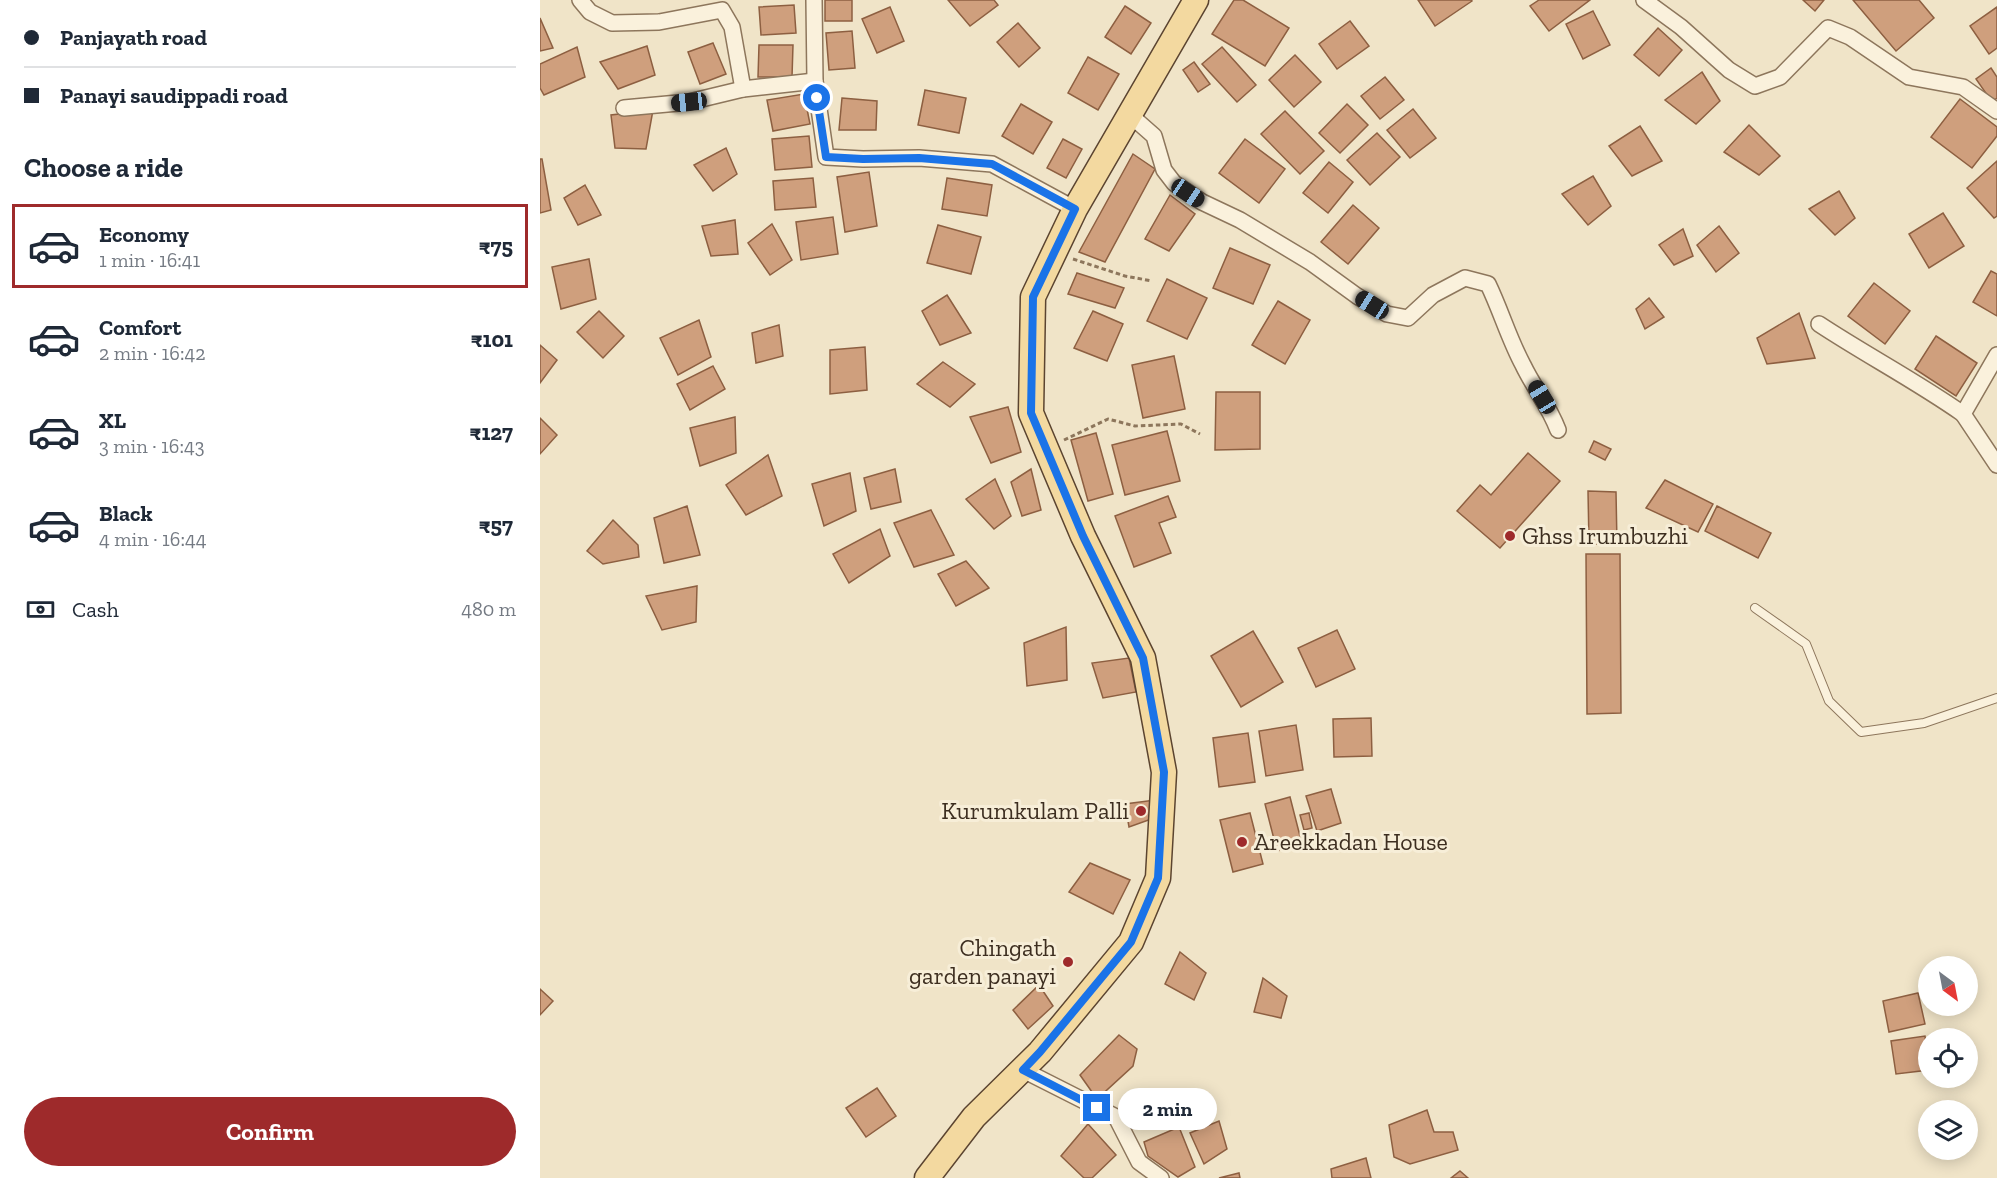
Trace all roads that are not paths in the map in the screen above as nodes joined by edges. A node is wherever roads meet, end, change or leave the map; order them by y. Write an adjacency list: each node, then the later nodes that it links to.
1 (580, 0): 6 (street)
2 (814, 0): 5 (street)
3 (1196, 0): 9 (main road)
4 (1644, 0): 8 (street)
5 (815, 81): 6 (street); 10 (street)
6 (743, 90): 7 (street)
7 (624, 108)
8 (1997, 111)
9 (1129, 114): 10 (main road); 14 (street)
10 (1075, 209): 18 (main road)
11 (1819, 324): 13 (street)
12 (1997, 355): 13 (street)
13 (1962, 414): 15 (street)
14 (1558, 430)
15 (1997, 465)
16 (1755, 608): 17 (lane)
17 (1997, 698)
18 (1023, 1070): 19 (main road); 20 (street)
19 (927, 1178)
20 (1161, 1178)

